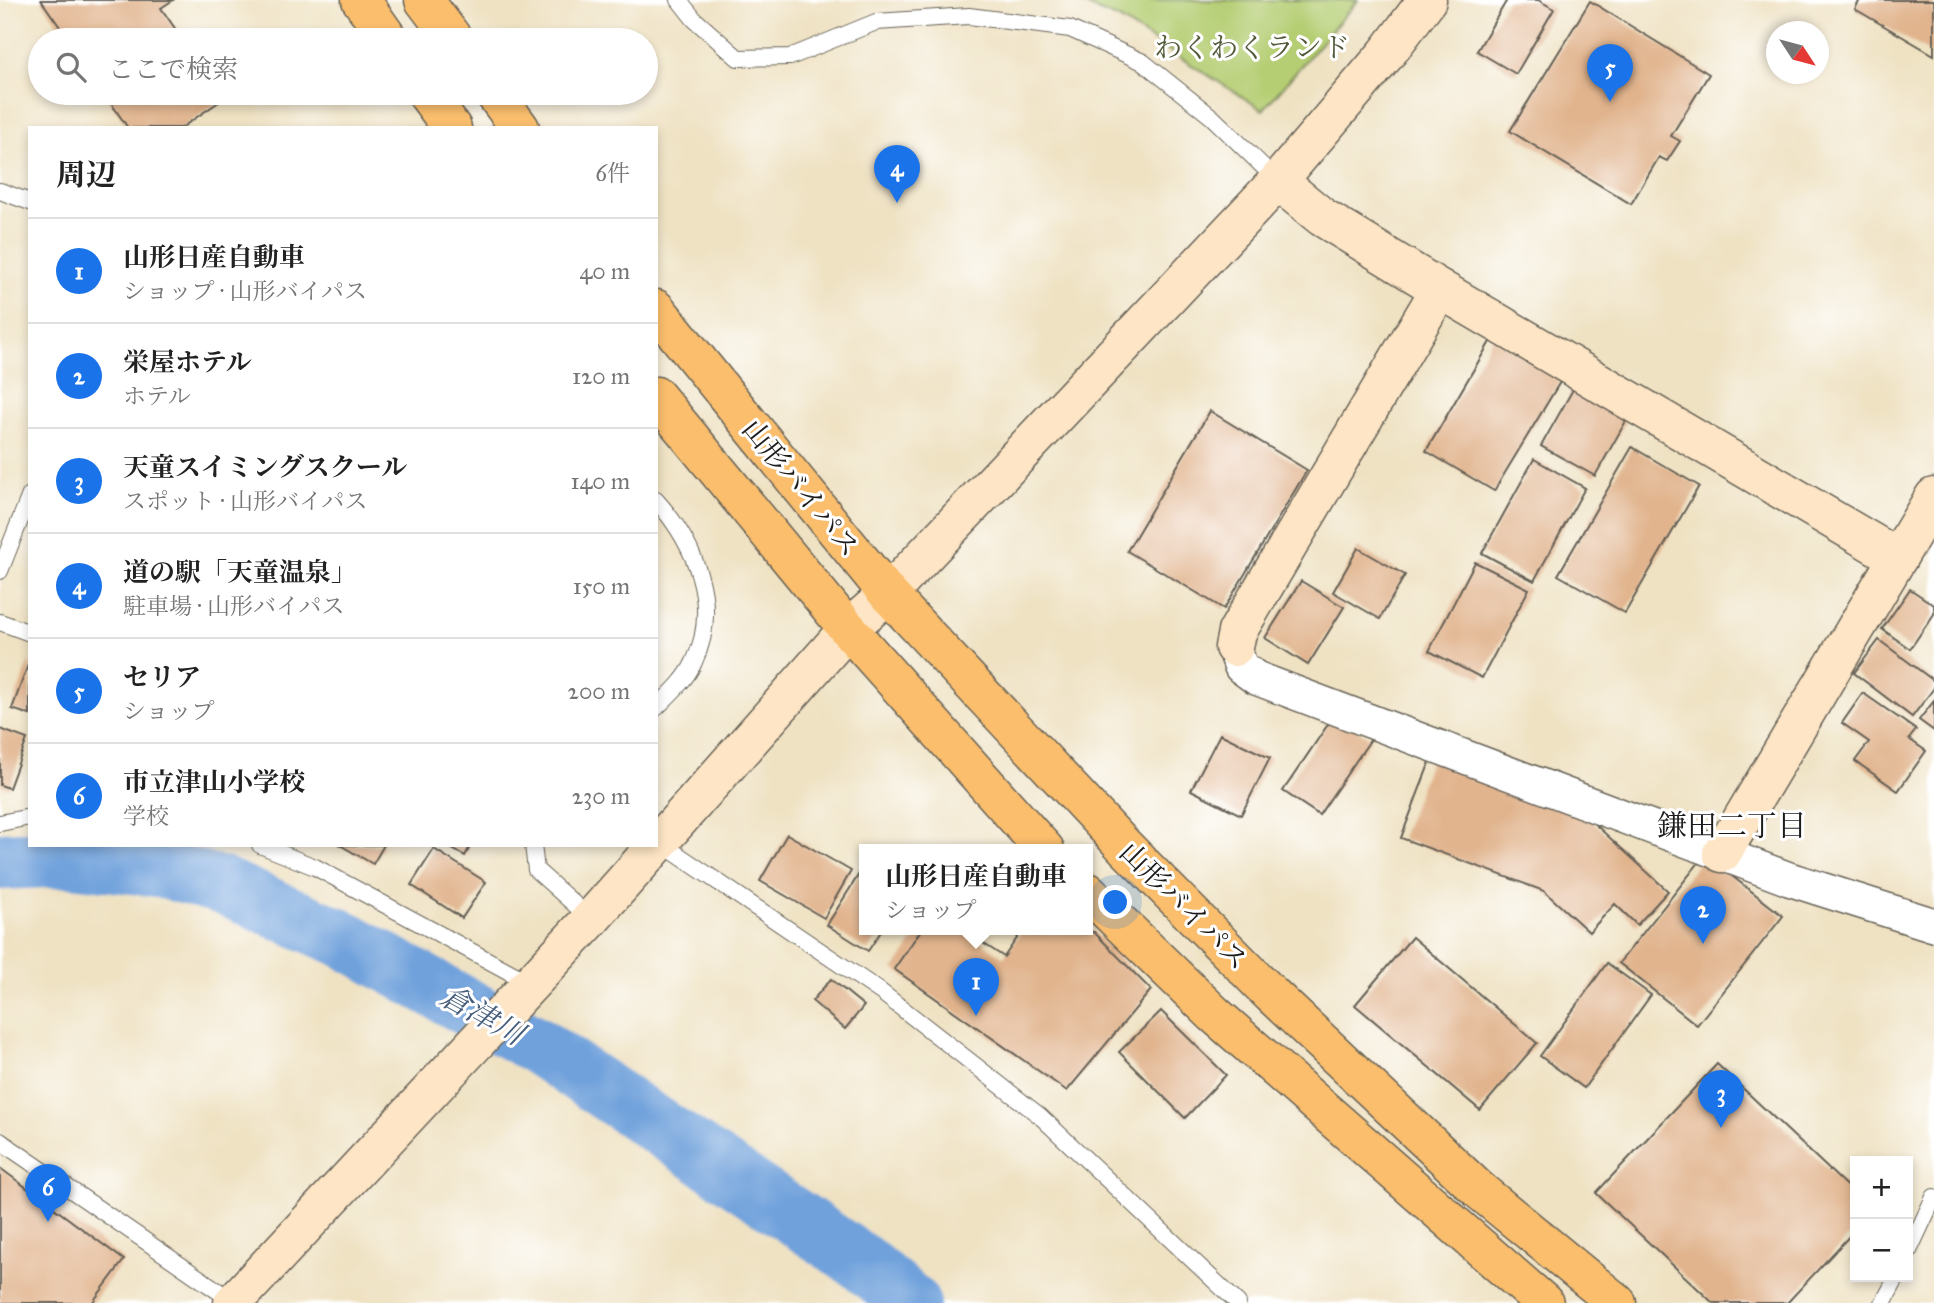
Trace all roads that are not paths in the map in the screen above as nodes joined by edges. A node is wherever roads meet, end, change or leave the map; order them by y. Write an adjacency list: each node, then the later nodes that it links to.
1 (361, 0): 5 (highway)
2 (424, 0): 6 (highway)
3 (679, 0): 11 (lane)
4 (1427, 0): 11 (street)
5 (381, 28)
6 (445, 28)
7 (435, 105): 9 (highway)
8 (503, 105): 10 (highway)
9 (451, 126)
10 (519, 126)
11 (1278, 181): 14 (street); 22 (street)
12 (0, 191): 13 (lane)
13 (28, 201)
14 (1440, 289): 20 (street); 26 (street)
15 (658, 311): 22 (highway, 山形バイパス)
16 (658, 398): 24 (highway, 山形バイパス)
17 (1934, 497): 20 (street)
18 (28, 500): 21 (lane)
19 (658, 503): 27 (lane)
20 (1898, 558): 35 (street)
21 (0, 571)
22 (888, 594): 24 (street); 47 (highway, 山形バイパス)
23 (0, 622): 25 (lane)
24 (848, 629): 30 (street); 31 (highway, 山形バイパス)
25 (28, 632)
26 (1234, 647): 35 (street)
27 (658, 706)
28 (28, 817): 29 (lane)
29 (0, 823)
30 (659, 842): 45 (lane)
31 (1040, 844)
32 (265, 847): 39 (lane)
33 (533, 847): 37 (lane)
34 (655, 847): 37 (street)
35 (1722, 853): 38 (street)
36 (1093, 897): 46 (highway, 山形バイパス)
37 (591, 919): 39 (street)
38 (1934, 925)
39 (525, 989): 44 (street)
40 (0, 1141): 44 (lane)
41 (1934, 1197): 42 (lane)
42 (1913, 1242)
43 (1894, 1282): 48 (lane)
44 (234, 1303)
45 (1238, 1303)
46 (1544, 1303)
47 (1617, 1303)
48 (1883, 1303)

